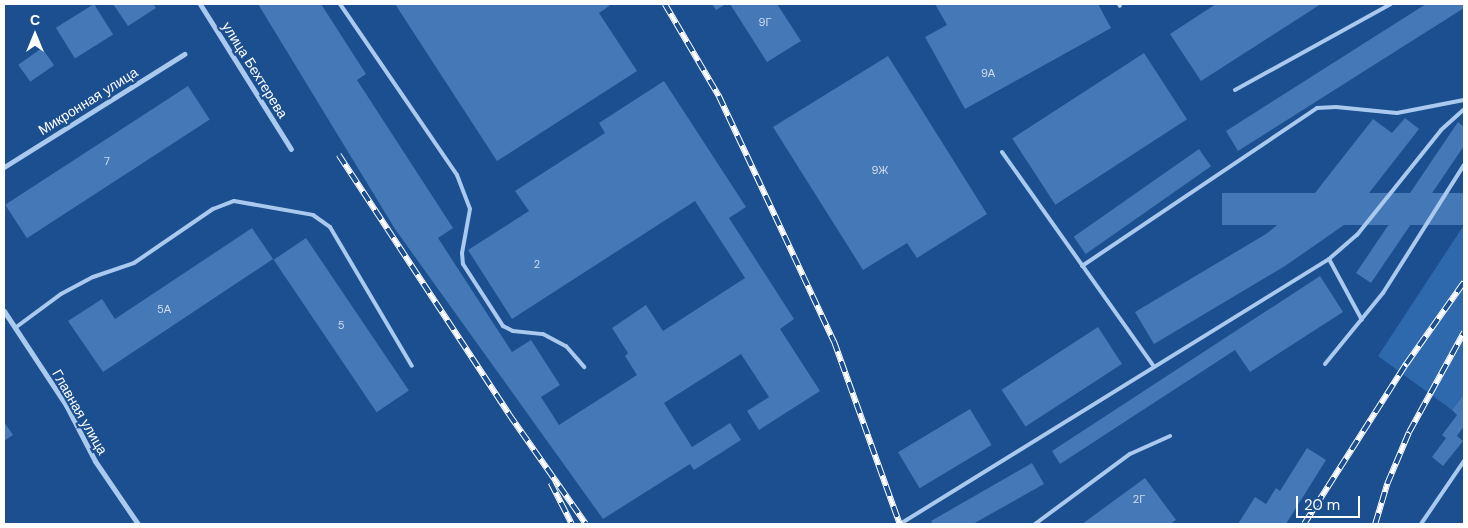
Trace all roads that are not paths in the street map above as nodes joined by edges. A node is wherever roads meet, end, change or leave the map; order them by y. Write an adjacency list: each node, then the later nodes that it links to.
1 (200, 4): 8 (street, улица Бехтерева)
2 (340, 4): 19 (lane)
3 (1391, 4): 5 (lane)
4 (184, 54): 11 (street, Микронная улица)
5 (1235, 90)
6 (1464, 100): 13 (lane)
7 (1464, 109): 12 (lane)
8 (291, 149)
9 (1002, 152): 13 (lane)
10 (1464, 165): 15 (lane)
11 (4, 167)
12 (1329, 258): 15 (lane); 20 (lane)
13 (1082, 266): 20 (lane)
14 (4, 311): 16 (street, Главная улица)
15 (1362, 320): 17 (lane)
16 (16, 328): 18 (lane); 23 (street, Главная улица)
17 (1325, 364)
18 (412, 366)
19 (584, 367)
20 (1154, 367): 24 (lane)
21 (1170, 436): 25 (lane)
22 (1464, 461): 26 (lane)
23 (138, 524)
24 (900, 524)
25 (1035, 524)
26 (1422, 524)

